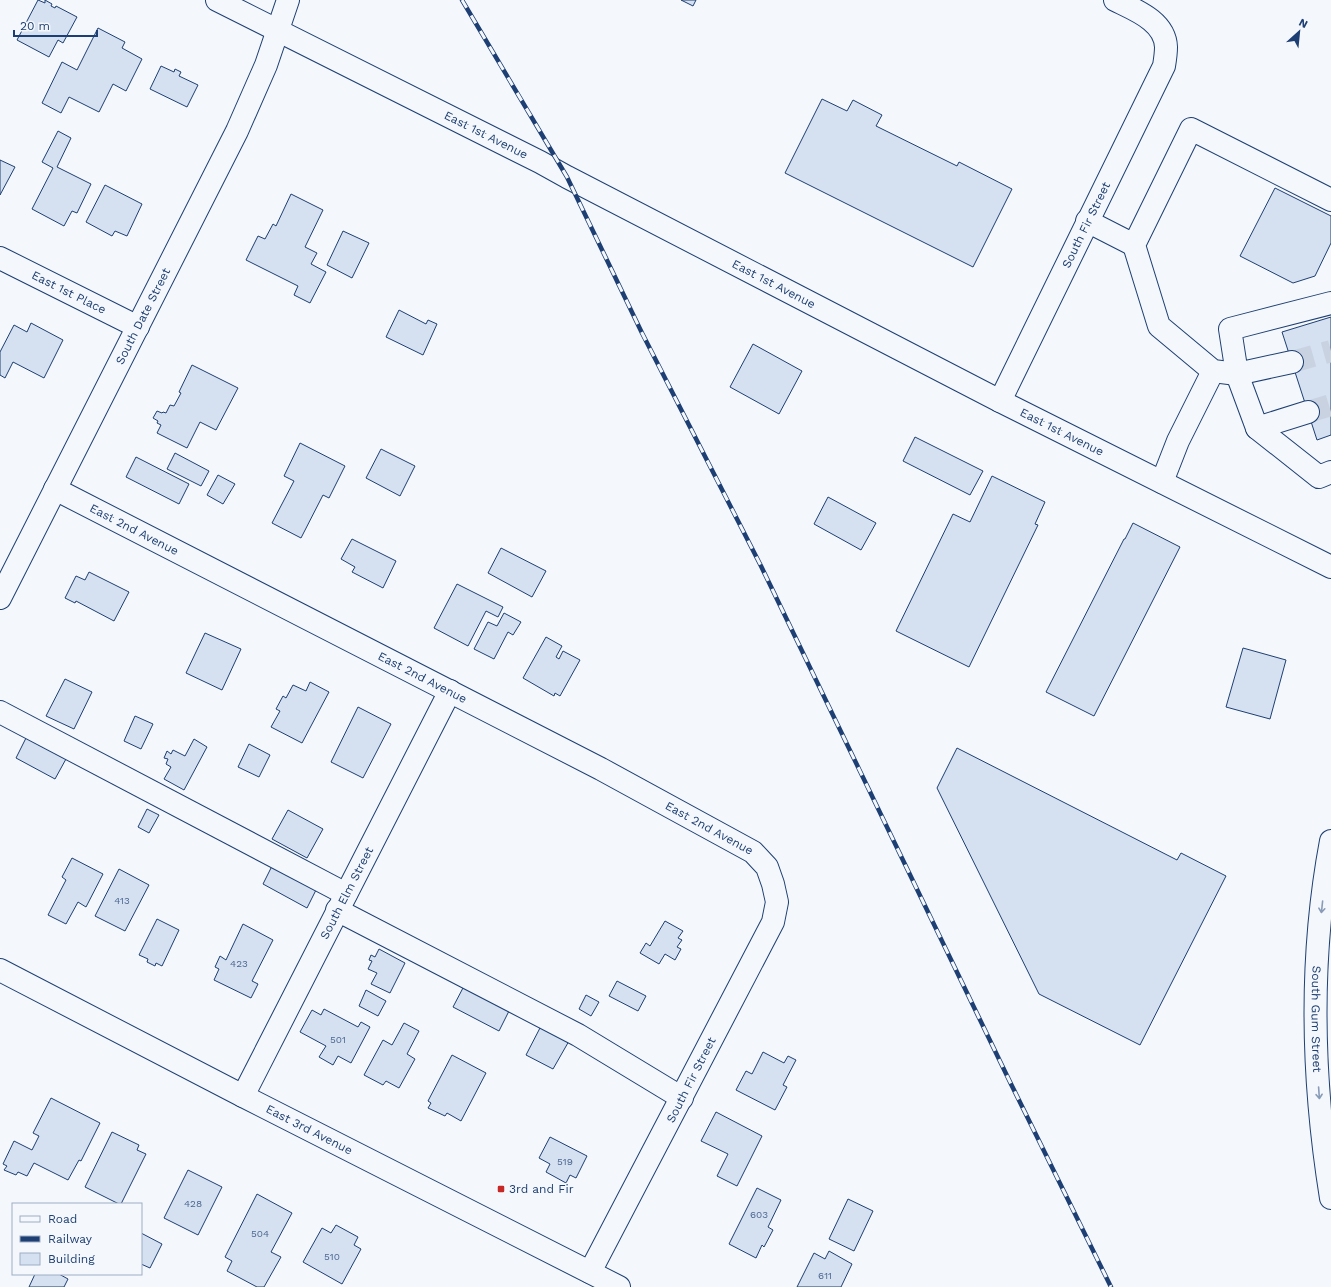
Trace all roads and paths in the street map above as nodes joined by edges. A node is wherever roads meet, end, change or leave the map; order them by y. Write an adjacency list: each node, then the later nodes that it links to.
1 (217, 0): 4 (street, East 1st Avenue)
2 (288, 0): 4 (street, South Date Street)
3 (1115, 0): 6 (street, South Fir Street)
4 (277, 31): 10 (street, South Date Street); 14 (street, East 1st Avenue)
5 (1331, 200): 7 (street)
6 (1087, 221): 7 (street); 14 (street, South Fir Street)
7 (1134, 245): 12 (street)
8 (0, 258): 10 (street, East 1st Place)
9 (1331, 303): 13 (street)
10 (138, 327): 19 (street, South Date Street)
11 (1292, 362): 13 (street)
12 (1213, 371): 13 (street); 18 (street)
13 (1237, 374): 16 (street)
14 (1000, 401): 18 (street, East 1st Avenue)
15 (1308, 412): 16 (street)
16 (1257, 428): 17 (street)
17 (1331, 472)
18 (1162, 482): 20 (street, East 1st Avenue)
19 (55, 489): 21 (street, South Date Street); 22 (street, East 2nd Avenue)
20 (1331, 568)
21 (0, 598)
22 (450, 690): 25 (street, East 2nd Avenue); 26 (street, South Elm Street)
23 (0, 712): 26 (street)
24 (1331, 841): 30 (street, South Gum Street, one-way to 30)
25 (773, 884): 29 (street, South Fir Street)
26 (342, 902): 28 (street, South Elm Street); 29 (street)
27 (0, 970): 28 (street, East 3rd Avenue)
28 (242, 1096): 31 (street, East 3rd Avenue)
29 (682, 1098): 31 (street, South Fir Street)
30 (1331, 1198)
31 (590, 1272): 32 (street, East 3rd Avenue)
32 (619, 1287)

